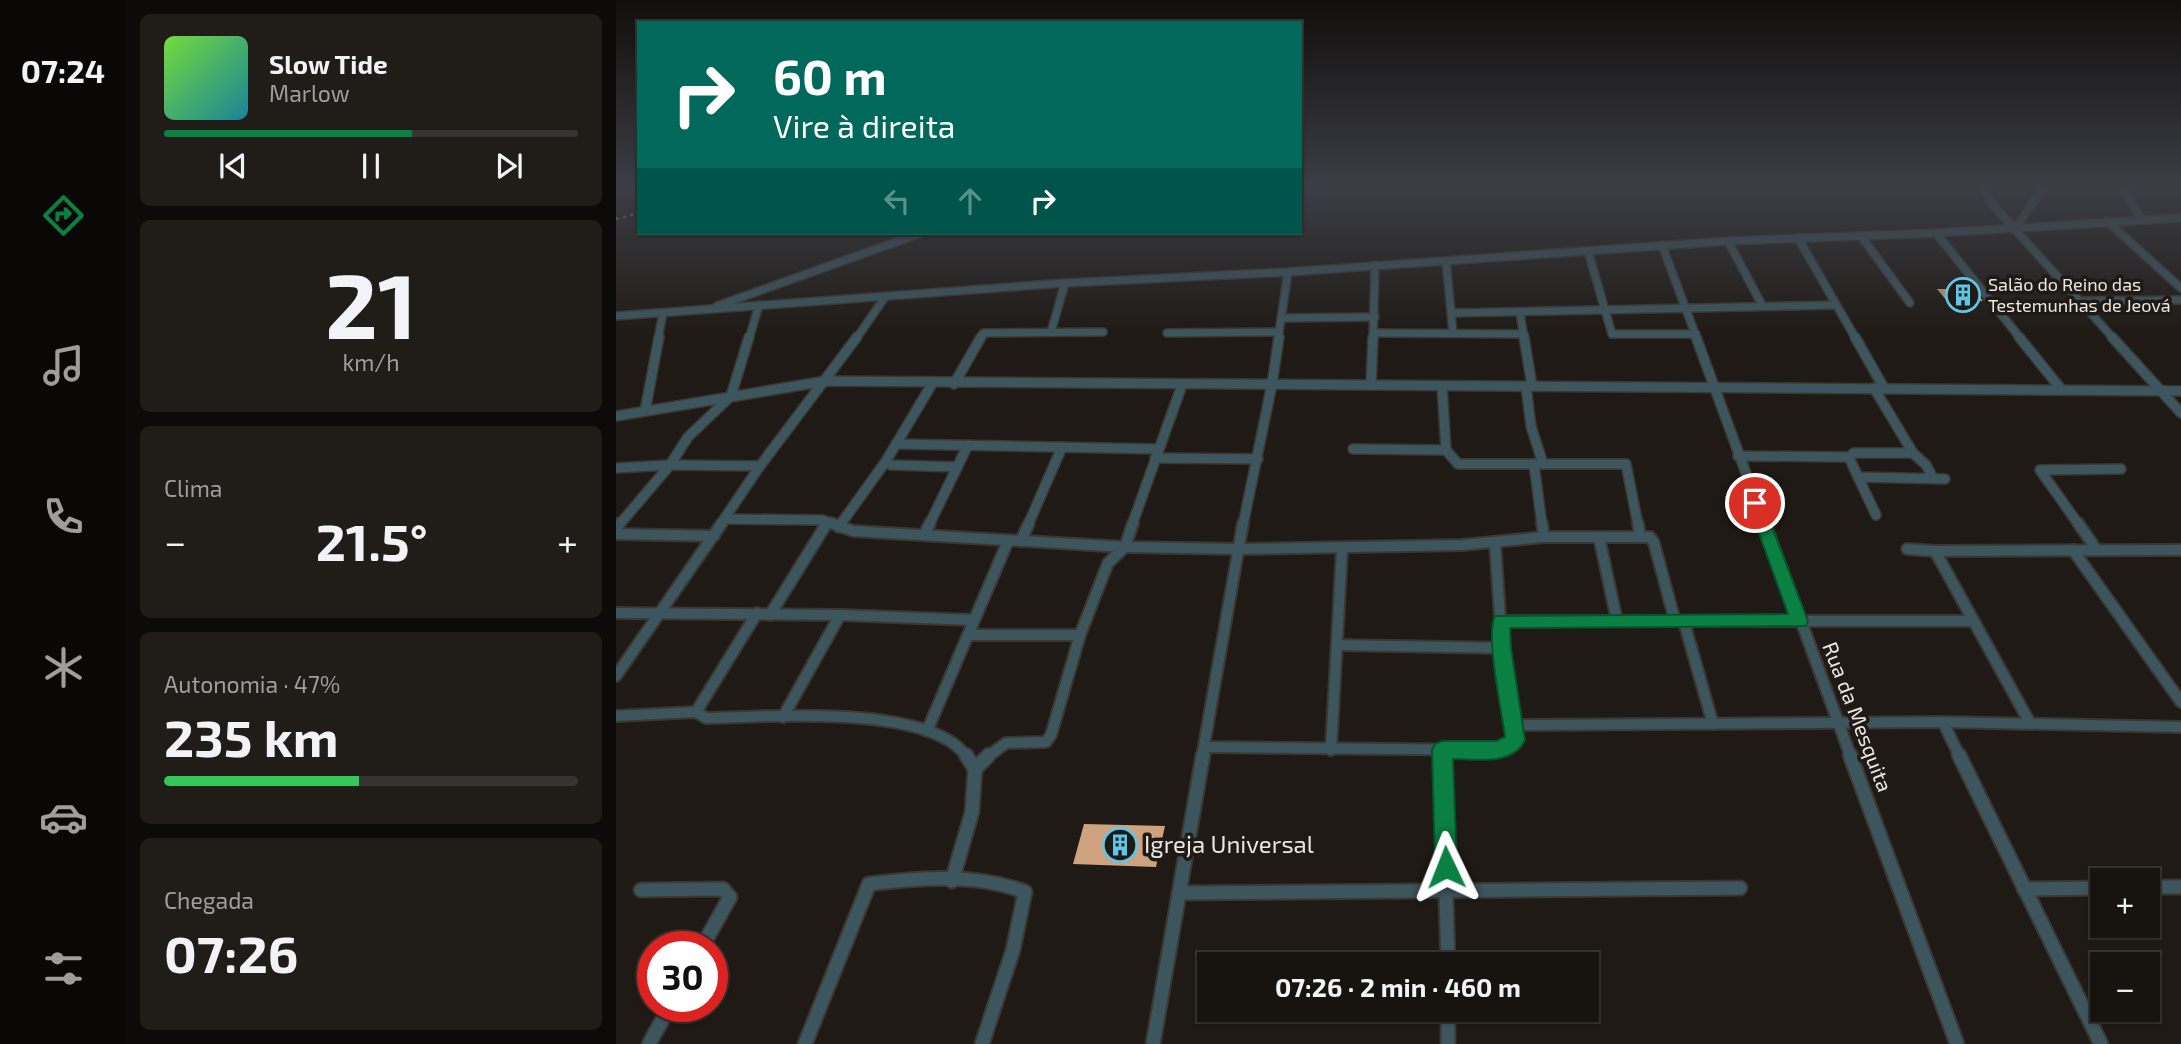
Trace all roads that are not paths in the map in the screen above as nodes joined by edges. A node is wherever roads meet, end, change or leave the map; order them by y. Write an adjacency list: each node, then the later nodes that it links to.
1 (1861, 236): 19 (street)
2 (911, 237): 24 (street)
3 (1838, 237): 7 (street)
4 (1939, 237): 51 (street)
5 (2023, 237): 18 (street)
6 (2124, 237): 15 (street)
7 (1798, 238): 8 (street); 22 (street)
8 (1728, 241): 9 (street); 21 (street)
9 (1662, 245): 10 (street); 23 (street, Rua da Mesquita)
10 (1588, 251): 11 (street); 25 (street)
11 (1446, 261): 12 (street); 28 (street)
12 (1375, 265): 13 (street); 30 (street)
13 (1288, 272): 14 (street); 31 (street)
14 (1065, 283): 16 (street); 32 (street)
15 (2181, 288)
16 (885, 297): 20 (street); 40 (street)
17 (2181, 300): 18 (street)
18 (2080, 302): 52 (street)
19 (1910, 303)
20 (759, 305): 24 (street); 54 (street)
21 (1762, 305): 22 (street); 23 (street)
22 (1836, 305): 50 (street)
23 (1687, 307): 25 (street); 39 (street, Rua da Mesquita)
24 (712, 309): 27 (street)
25 (1605, 309): 26 (street); 39 (street)
26 (1520, 312): 28 (street); 38 (street)
27 (663, 313): 29 (street); 55 (street)
28 (1452, 313): 37 (street)
29 (616, 316)
30 (1374, 317): 31 (street); 36 (street)
31 (1282, 318): 34 (street)
32 (1051, 332): 33 (street); 42 (street)
33 (1103, 332)
34 (1279, 332): 35 (street); 44 (street)
35 (1167, 333)
36 (1374, 333): 37 (street); 45 (street)
37 (1453, 333): 38 (street)
38 (1524, 334): 47 (street)
39 (1696, 334): 48 (street, Rua da Mesquita)
40 (826, 381): 41 (street); 54 (street); 71 (street)
41 (932, 384): 42 (street); 58 (street)
42 (954, 384): 43 (street)
43 (1182, 384): 44 (street); 64 (street)
44 (1272, 384): 45 (street); 67 (street)
45 (1371, 385): 46 (street)
46 (1441, 386): 47 (street); 62 (street)
47 (1529, 387): 48 (street); 69 (street)
48 (1714, 388): 49 (street); 65 (street, Rua da Mesquita)
49 (1874, 388): 50 (street); 63 (street)
50 (1885, 388): 51 (street)
51 (2061, 389): 52 (street)
52 (2161, 390): 53 (street); 56 (street)
53 (2181, 391)
54 (731, 396): 55 (street); 70 (street)
55 (645, 411): 57 (street)
56 (2181, 413)
57 (616, 416)
58 (896, 444): 59 (street); 68 (street)
59 (968, 445): 60 (street); 72 (street)
60 (1062, 447): 64 (street); 90 (street)
61 (1353, 449): 62 (street)
62 (1446, 450): 69 (street)
63 (1913, 453): 66 (street); 76 (street)
64 (1156, 454): 67 (street); 92 (street)
65 (1738, 456): 66 (street); 109 (street, Rua da Mesquita)
66 (1849, 457): 75 (street)
67 (1258, 459): 93 (street)
68 (886, 460): 72 (street); 81 (street)
69 (1539, 464): 86 (street); 87 (street)
70 (670, 465): 71 (street); 73 (street); 82 (street)
71 (760, 466): 79 (street)
72 (957, 467): 84 (street)
73 (616, 468)
74 (2121, 469): 94 (street)
75 (1858, 477): 76 (street); 78 (street)
76 (1933, 478): 77 (street)
77 (1945, 479)
78 (1876, 515)
79 (726, 519): 80 (street); 85 (street)
80 (828, 522): 81 (street); 104 (street)
81 (839, 527): 84 (street)
82 (616, 528)
83 (616, 534): 85 (street)
84 (924, 535): 89 (street)
85 (714, 536): 100 (street)
86 (1640, 536): 88 (street); 108 (street)
87 (1544, 537): 88 (street); 91 (street)
88 (1598, 537): 107 (street)
89 (1008, 541): 90 (street); 105 (street)
90 (1021, 541): 92 (street)
91 (1495, 542): 95 (street); 106 (street)
92 (1125, 547): 93 (street); 112 (street)
93 (1238, 549): 95 (street); 127 (street)
94 (2096, 549): 97 (street); 98 (street)
95 (1342, 550): 113 (street)
96 (1907, 550): 99 (street)
97 (2073, 550): 99 (street); 116 (street)
98 (2181, 550)
99 (1935, 551): 110 (street)
100 (662, 612): 101 (street); 102 (street); 115 (street)
101 (616, 613)
102 (757, 613): 104 (street); 117 (street)
103 (839, 614): 104 (street); 105 (street); 119 (street)
104 (770, 615)
105 (974, 620): 111 (street)
106 (1502, 621): 107 (street); 114 (street)
107 (1617, 621): 108 (street)
108 (1680, 621): 109 (street); 123 (street)
109 (1799, 621): 110 (street); 120 (street, Rua da Mesquita)
110 (1973, 621): 122 (street)
111 (968, 635): 112 (street); 126 (street)
112 (1080, 635): 130 (street)
113 (1337, 645): 114 (street); 128 (street)
114 (1502, 648): 124 (street)
115 (616, 676)
116 (2181, 702)
117 (696, 712): 118 (street); 119 (street)
118 (616, 716)
119 (783, 717): 126 (street)
120 (1839, 722): 121 (street); 123 (street); 149 (street, Rua da Mesquita)
121 (1943, 722): 122 (street); 136 (street)
122 (2029, 723): 125 (street)
123 (1713, 724): 124 (street)
124 (1513, 725): 129 (street)
125 (2181, 727)
126 (927, 731): 130 (street)
127 (1205, 747): 128 (street); 139 (street)
128 (1331, 750): 129 (street)
129 (1442, 750): 138 (street)
130 (975, 769): 131 (street)
131 (952, 881): 145 (street); 146 (street)
132 (2160, 887): 133 (street)
133 (2181, 887)
134 (1740, 888): 138 (street)
135 (2090, 888): 136 (street)
136 (2024, 889): 150 (street)
137 (642, 890): 140 (street)
138 (1447, 891): 139 (street); 141 (street)
139 (1179, 893): 147 (street)
140 (711, 931)
141 (1448, 952)
142 (661, 1022): 144 (street)
143 (1448, 1022): 148 (street)
144 (649, 1044)
145 (805, 1044)
146 (982, 1044)
147 (1153, 1044)
148 (1448, 1044)
149 (1957, 1044)
150 (2101, 1044)

